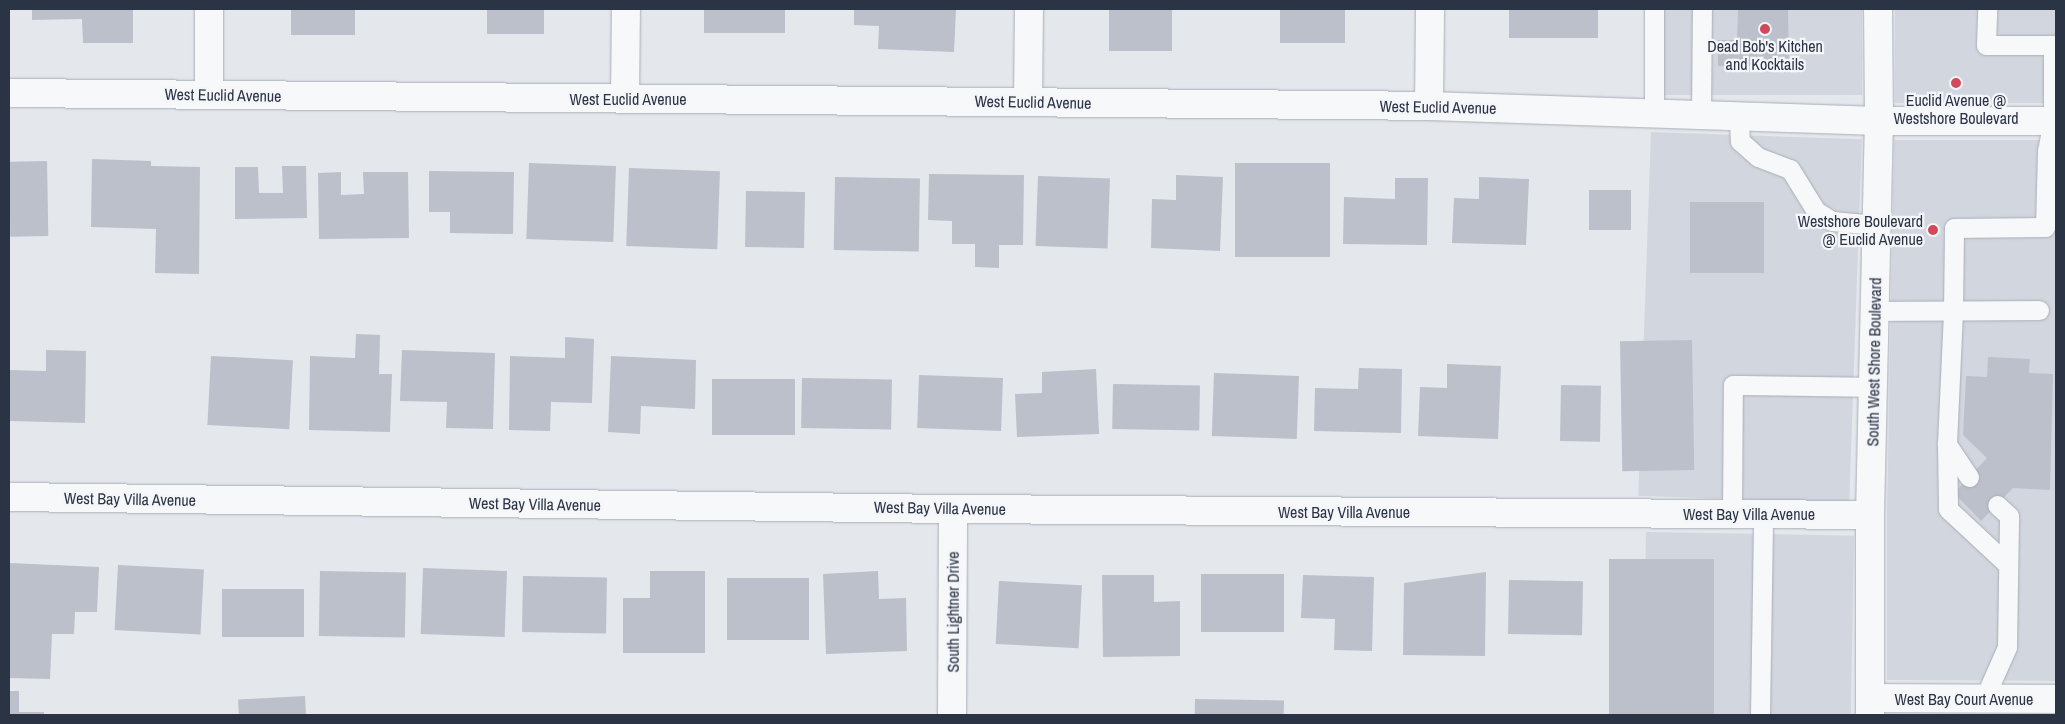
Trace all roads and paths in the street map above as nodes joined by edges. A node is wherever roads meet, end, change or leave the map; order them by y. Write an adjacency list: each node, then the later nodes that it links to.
1 (209, 9): 10 (street)
2 (626, 9): 11 (street)
3 (1029, 9): 12 (street)
4 (1430, 9): 13 (street)
5 (1654, 9): 14 (lane)
6 (1702, 9): 15 (lane)
7 (1878, 9): 17 (street, South West Shore Boulevard)
8 (1987, 9): 18 (lane)
9 (9, 93): 10 (street, West Euclid Avenue)
10 (209, 95): 11 (street, West Euclid Avenue)
11 (625, 99): 12 (street, West Euclid Avenue)
12 (1028, 102): 13 (street, West Euclid Avenue)
13 (1429, 106): 14 (street, West Euclid Avenue)
14 (1654, 114): 15 (street, West Euclid Avenue)
15 (1701, 116): 16 (street, West Euclid Avenue)
16 (1739, 117): 17 (street, West Euclid Avenue); 19 (lane)
17 (1879, 121): 18 (street, West Euclid Avenue); 19 (street, South West Shore Boulevard)
18 (2054, 121): 22 (lane)
19 (1876, 226): 21 (street, South West Shore Boulevard)
20 (2039, 310): 22 (lane)
21 (1874, 311): 22 (lane); 23 (street, South West Shore Boulevard)
22 (1953, 312): 24 (lane)
23 (1873, 387): 29 (lane); 31 (street, South West Shore Boulevard)
24 (1947, 444): 25 (lane); 32 (lane)
25 (1969, 477)
26 (9, 497): 28 (street, West Bay Villa Avenue)
27 (1997, 505): 32 (lane)
28 (953, 509): 29 (street, West Bay Villa Avenue); 36 (street, South Lightner Drive)
29 (1732, 514): 30 (street, West Bay Villa Avenue)
30 (1763, 514): 31 (street, West Bay Villa Avenue); 37 (lane)
31 (1870, 515): 35 (street, South West Shore Boulevard)
32 (2008, 565): 33 (lane)
33 (1984, 699): 34 (street, West Bay Court Avenue); 35 (street, West Bay Court Avenue)
34 (2056, 699)
35 (1870, 707)
36 (952, 715)
37 (1760, 715)

